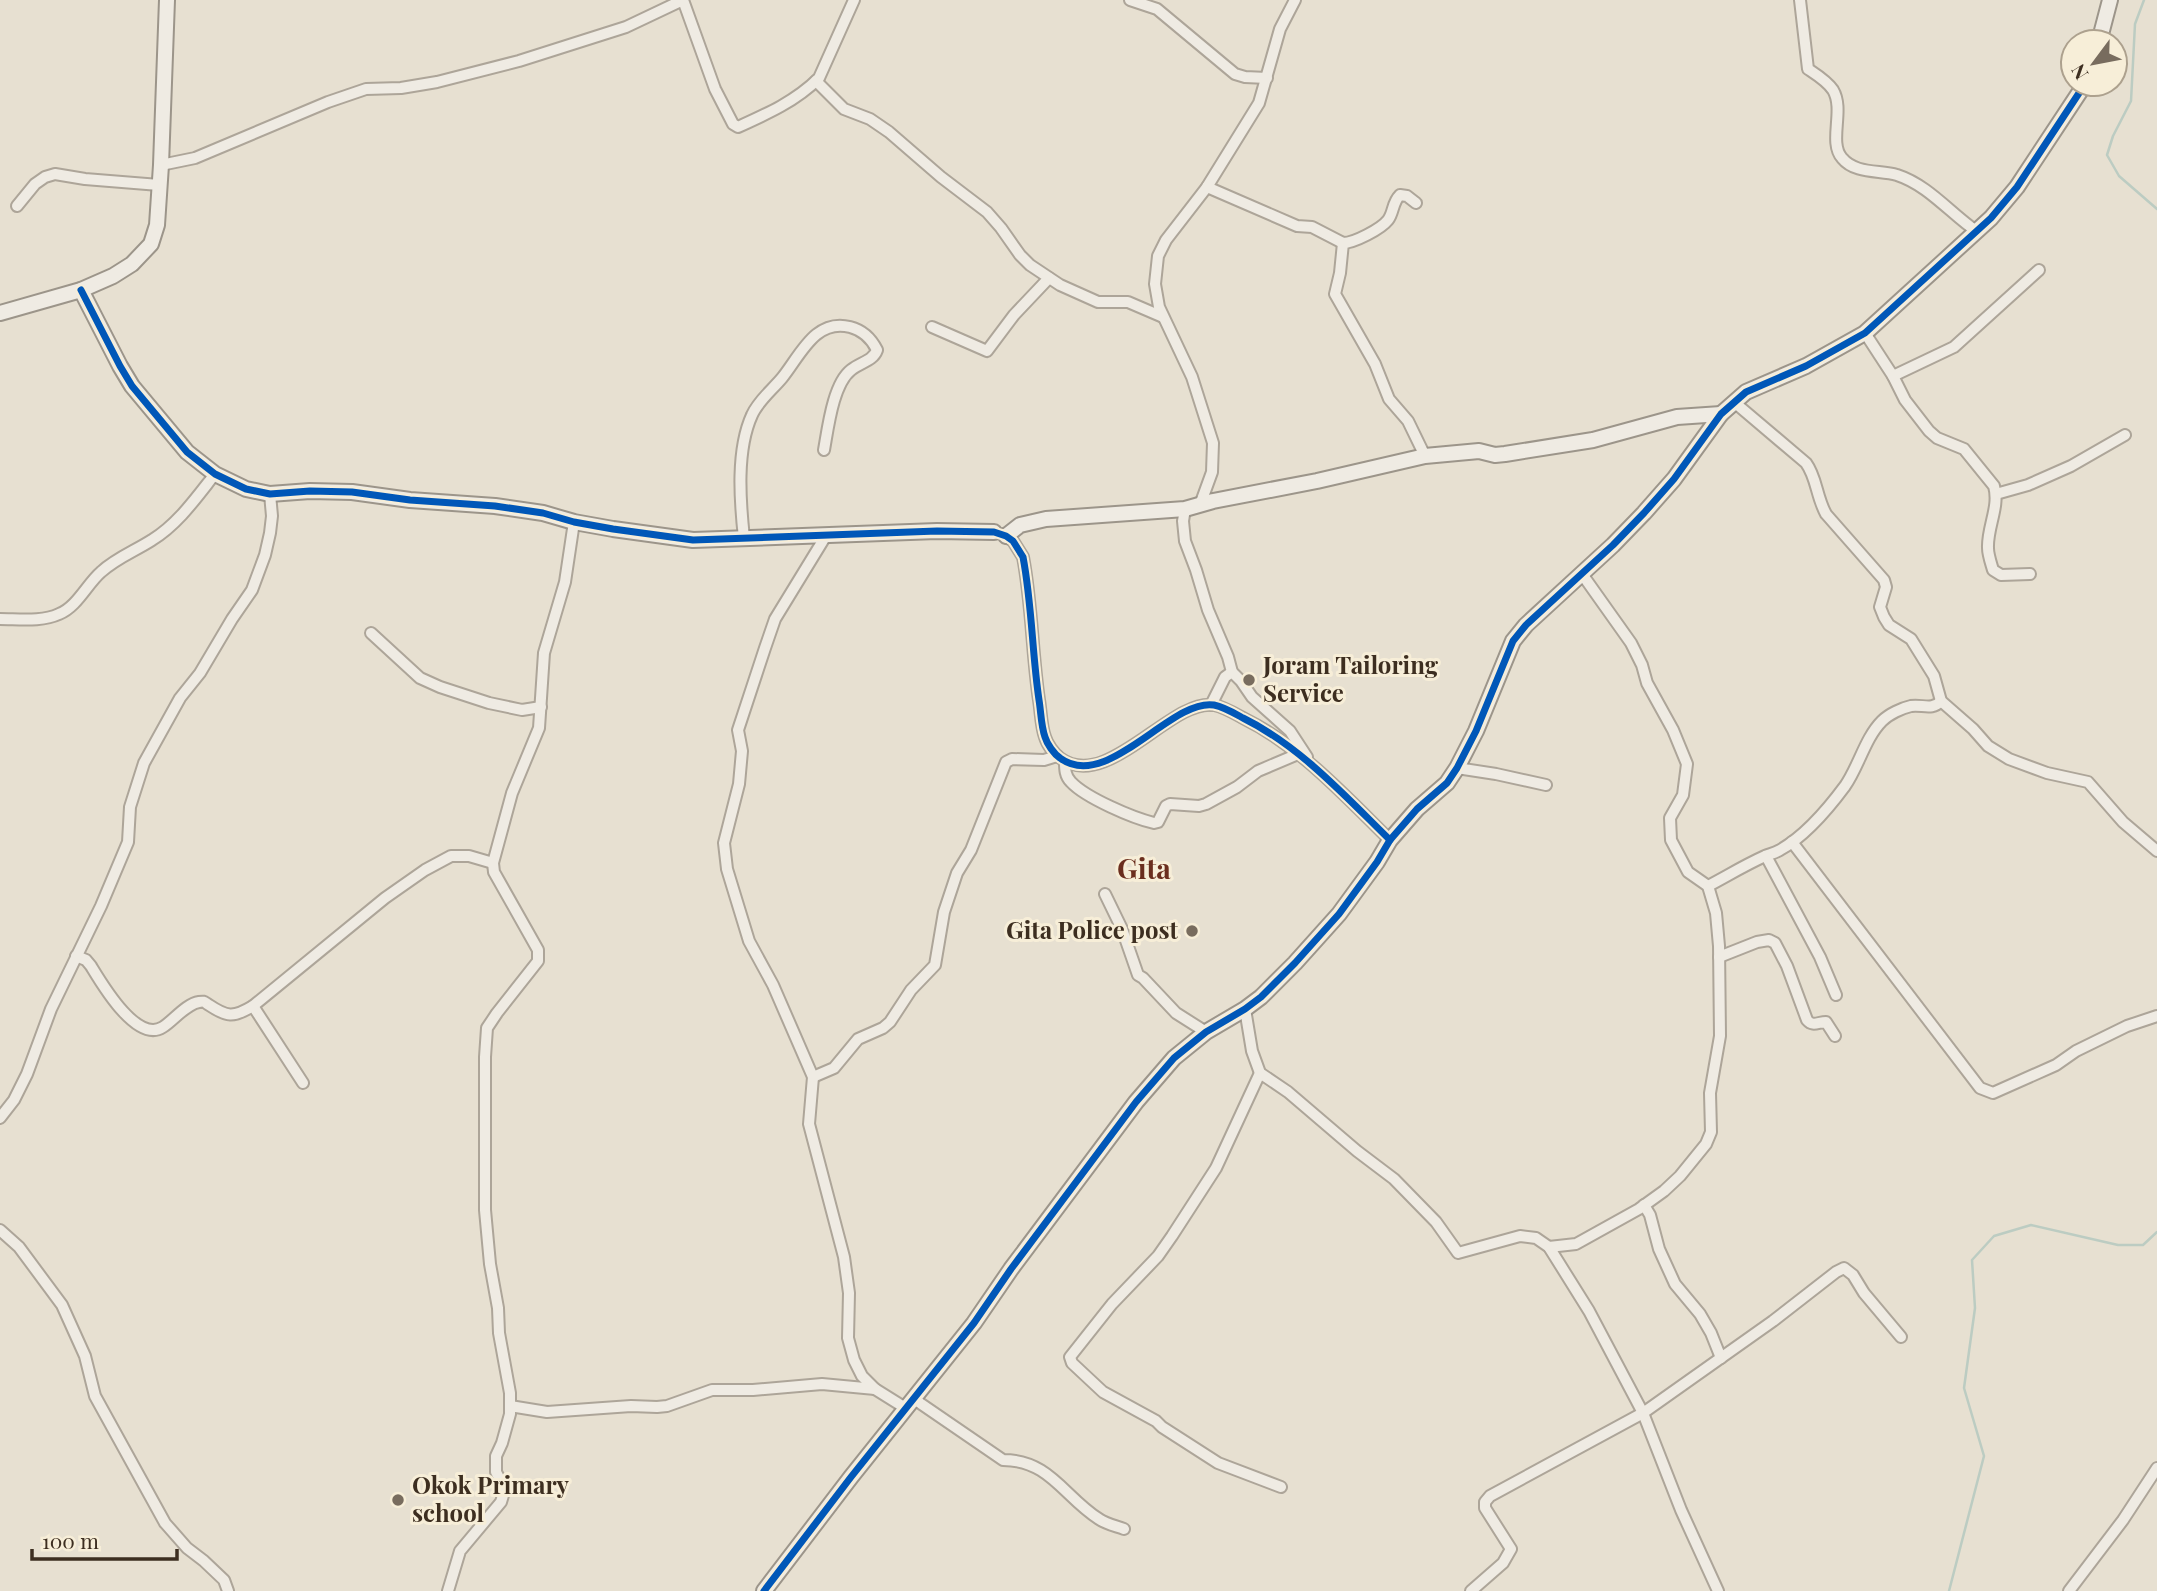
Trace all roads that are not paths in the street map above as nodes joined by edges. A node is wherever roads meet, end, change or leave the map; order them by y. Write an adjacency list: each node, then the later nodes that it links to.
1 (167, 0): 12 (street)
2 (683, 0): 10 (street); 12 (street)
3 (854, 0): 10 (street)
4 (1130, 0): 9 (street)
5 (1295, 0): 9 (street)
6 (1800, 0): 17 (street)
7 (2110, 0): 8 (street)
8 (2103, 28)
9 (1267, 78): 14 (street)
10 (816, 81): 20 (street)
11 (2076, 98): 17 (street)
12 (161, 165): 13 (street)
13 (159, 184): 16 (street); 21 (street)
14 (1207, 187): 18 (street); 23 (street)
15 (1416, 203): 18 (street)
16 (17, 206)
17 (1976, 231): 25 (street)
18 (1343, 243): 31 (street)
19 (2039, 270): 26 (street)
20 (1049, 278): 23 (street); 24 (street)
21 (81, 290): 22 (street); 32 (street)
22 (0, 313)
23 (1163, 317): 35 (street)
24 (932, 327)
25 (1865, 333): 26 (street); 27 (street)
26 (1893, 376): 34 (street)
27 (1734, 402): 28 (street); 46 (street)
28 (1721, 414): 31 (street); 41 (street)
29 (2125, 435): 34 (street)
30 (824, 450): 40 (street)
31 (1424, 456): 35 (street)
32 (215, 474): 33 (street); 43 (street)
33 (270, 494): 37 (street); 61 (street)
34 (1996, 494): 42 (street)
35 (1200, 505): 36 (street)
36 (1185, 509): 39 (street); 45 (street)
37 (574, 522): 40 (street); 48 (street)
38 (827, 534): 39 (street); 40 (street); 70 (street)
39 (1000, 534): 50 (street)
40 (744, 538)
41 (1582, 574): 52 (street); 59 (street)
42 (2030, 574)
43 (0, 619)
44 (371, 633): 48 (street)
45 (1232, 672): 47 (street); 51 (street)
46 (1941, 701): 55 (street); 56 (street)
47 (1211, 705): 49 (street); 50 (street)
48 (541, 707): 58 (street)
49 (1298, 754): 50 (street); 51 (street)
50 (1061, 759): 70 (street)
51 (1312, 766): 54 (street)
52 (1457, 768): 53 (street); 54 (street)
53 (1546, 785)
54 (1390, 839): 65 (street)
55 (1791, 842): 57 (street); 66 (street)
56 (2157, 851)
57 (1766, 856): 59 (street); 63 (street)
58 (493, 863): 64 (street); 80 (street)
59 (1708, 886): 62 (street)
60 (1105, 894): 67 (street)
61 (76, 956): 64 (street); 72 (street)
62 (1719, 957): 68 (street); 73 (street)
63 (1836, 995)
64 (253, 1006): 71 (street)
65 (1245, 1009): 67 (street); 69 (street)
66 (2157, 1016)
67 (1206, 1032): 79 (street)
68 (1835, 1036)
69 (1260, 1073): 75 (street); 83 (street)
70 (813, 1077): 78 (street)
71 (303, 1083)
72 (0, 1118)
73 (1644, 1205): 75 (street); 77 (street)
74 (0, 1230): 85 (street)
75 (1549, 1247): 81 (street)
76 (1901, 1338): 77 (street)
77 (1721, 1358): 81 (street)
78 (875, 1389): 79 (street); 80 (street)
79 (910, 1404): 84 (street); 87 (street)
80 (510, 1406): 86 (street)
81 (1643, 1413): 88 (street); 89 (street)
82 (2157, 1468): 90 (street)
83 (1281, 1487)
84 (1124, 1529)
85 (228, 1591)
86 (448, 1591)
87 (764, 1591)
88 (1471, 1591)
89 (1718, 1591)
90 (2069, 1591)

